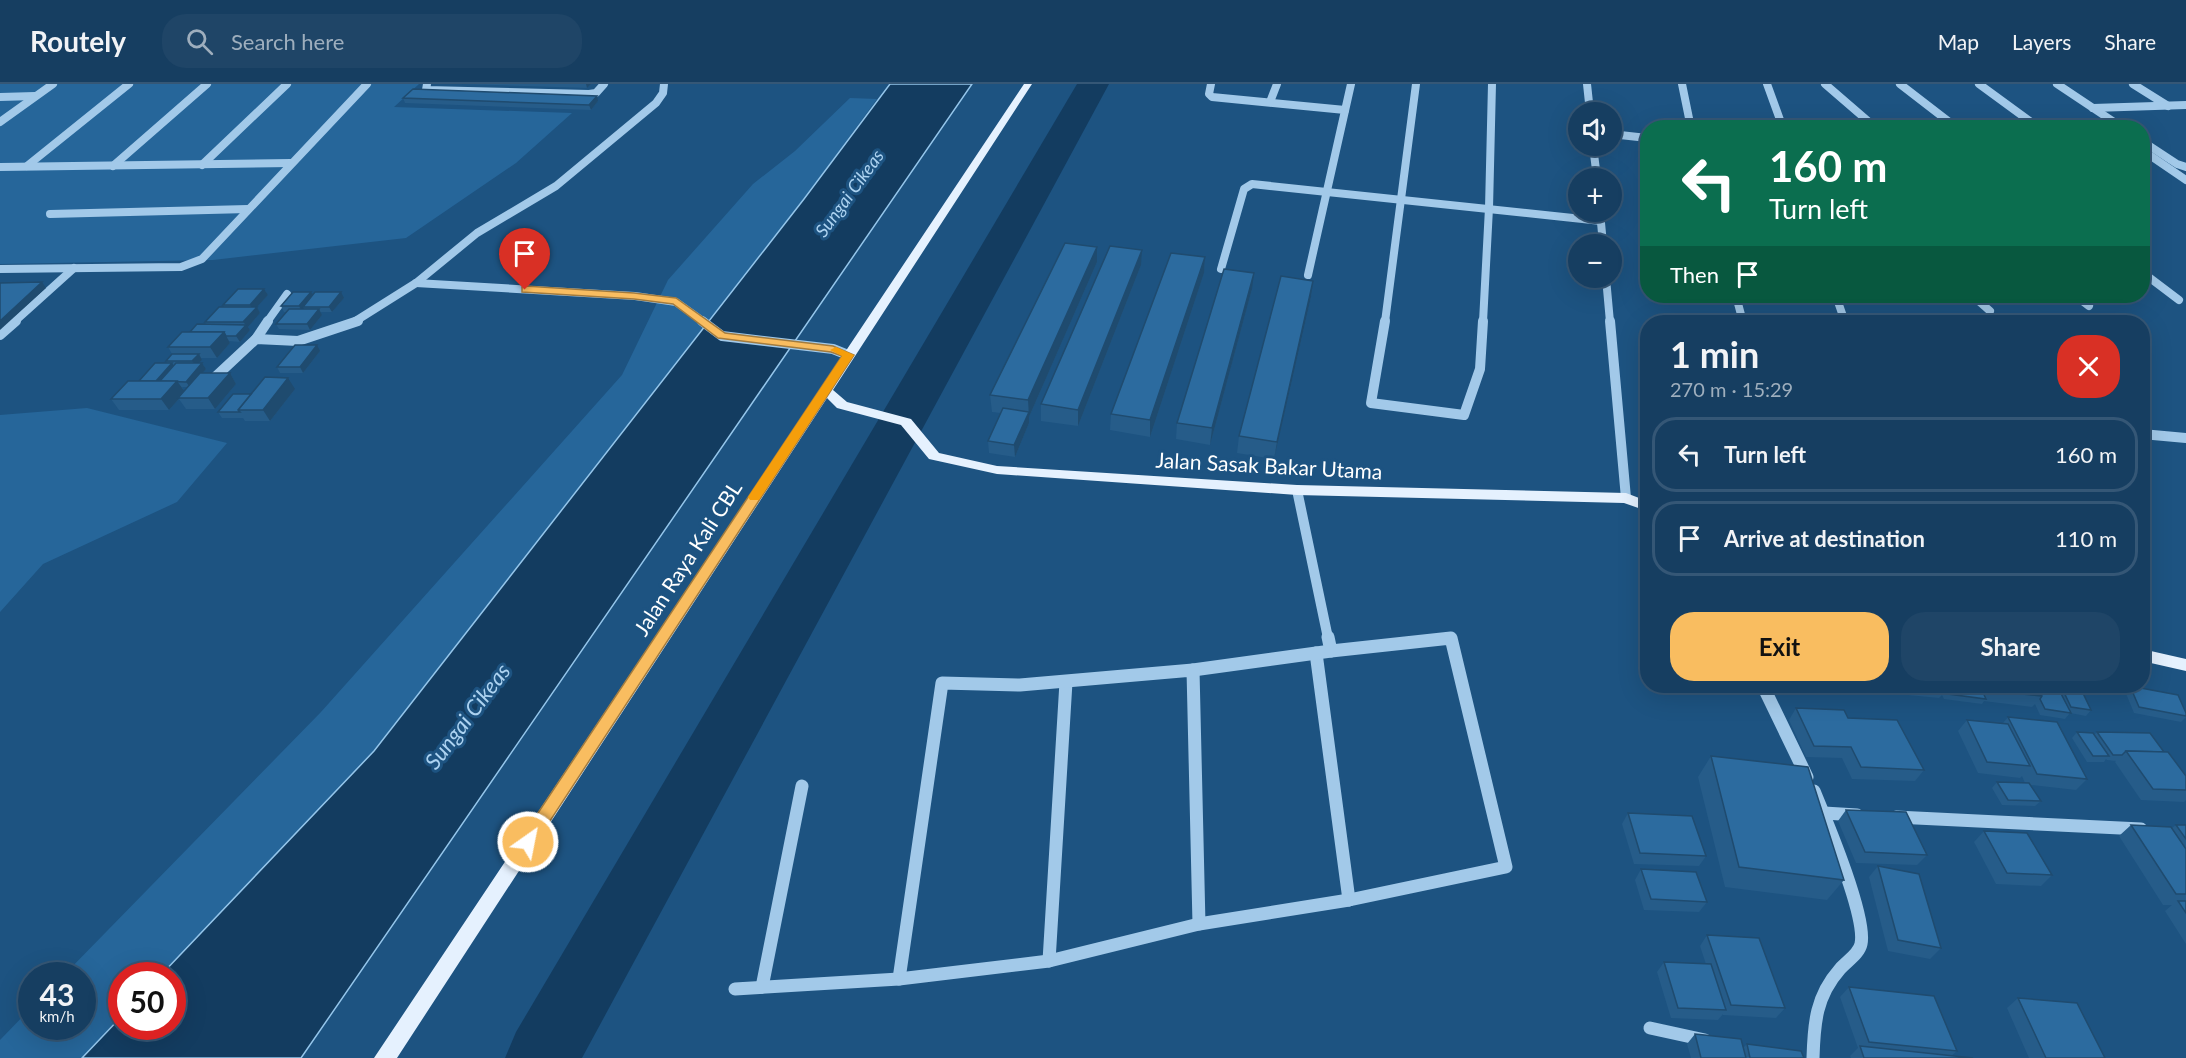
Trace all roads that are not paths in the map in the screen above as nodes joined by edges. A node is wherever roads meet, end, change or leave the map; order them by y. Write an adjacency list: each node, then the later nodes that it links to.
1 (53, 84): 23 (street)
2 (129, 84): 44 (street)
3 (207, 84): 45 (street)
4 (287, 84): 43 (street)
5 (367, 84): 42 (street)
6 (427, 84): 7 (street)
7 (604, 84)
8 (664, 84): 60 (street)
9 (1028, 84): 70 (main road, Jalan Raya Kali CBL)
10 (1211, 84): 25 (street)
11 (1277, 84): 25 (street)
12 (1351, 84): 30 (street)
13 (1416, 84): 50 (street)
14 (1492, 84): 51 (street)
15 (1587, 84): 26 (street)
16 (1682, 84): 31 (street)
17 (1767, 84): 32 (street)
18 (1825, 84): 33 (street)
19 (1900, 84): 34 (street)
20 (1979, 84): 35 (street)
21 (2057, 84): 29 (street)
22 (2133, 84): 28 (street)
23 (35, 96): 24 (street); 37 (street)
24 (0, 97)
25 (1270, 102): 30 (street)
26 (1589, 102)
27 (2186, 105): 28 (street)
28 (2168, 106): 29 (street)
29 (2093, 108): 36 (street)
30 (1345, 110): 49 (street)
31 (1689, 120)
32 (1780, 120)
33 (1867, 120)
34 (1947, 120)
35 (2028, 120)
36 (2110, 120)
37 (0, 122)
38 (1622, 135): 39 (street)
39 (1640, 137)
40 (2150, 146): 47 (street)
41 (2150, 155): 48 (street)
42 (291, 164): 43 (street); 52 (street)
43 (202, 165): 45 (street)
44 (27, 166): 45 (street); 46 (street)
45 (113, 166)
46 (0, 167)
47 (2186, 167)
48 (2186, 180)
49 (1326, 191): 50 (street); 57 (street); 58 (street)
50 (1400, 198): 51 (street); 51 (street)
51 (1489, 208): 54 (street)
52 (248, 209): 53 (street); 55 (street)
53 (50, 214)
54 (1568, 217)
55 (74, 268): 56 (street); 68 (street)
56 (0, 269)
57 (1221, 269)
58 (1308, 275)
59 (2150, 278): 63 (street)
60 (416, 283): 69 (street); 70 (street)
61 (1607, 288): 76 (street)
62 (287, 294): 69 (street)
63 (2179, 300)
64 (1981, 303): 67 (street)
65 (2085, 303): 66 (street)
66 (2089, 306)
67 (1990, 311)
68 (0, 335)
69 (256, 339): 71 (street)
70 (848, 355): 72 (main road, Jalan Raya Kali CBL)
71 (213, 379)
72 (825, 389): 75 (main road, Jalan Sasak Bakar Utama); 96 (main road, Jalan Raya Kali CBL)
73 (2150, 435): 74 (street)
74 (2186, 438)
75 (1297, 490): 76 (main road, Jalan Sasak Bakar Utama); 78 (street)
76 (1626, 498): 77 (main road, Jalan Sasak Bakar Utama)
77 (1640, 503)
78 (1331, 651): 79 (street); 88 (street)
79 (1316, 653): 82 (street); 88 (street)
80 (2150, 657): 81 (main road)
81 (2186, 665)
82 (1193, 670): 83 (street); 89 (street)
83 (1066, 682): 90 (street); 91 (street)
84 (1766, 693): 86 (street)
85 (802, 786): 92 (street)
86 (1824, 813): 87 (street); 97 (street)
87 (2156, 829)
88 (1349, 900): 89 (street)
89 (1200, 924): 90 (street)
90 (1049, 961): 91 (street)
91 (899, 979): 92 (street)
92 (762, 987): 93 (street)
93 (735, 989)
94 (1650, 1028): 95 (street)
95 (1715, 1042)
96 (385, 1058)
97 (1813, 1058)

